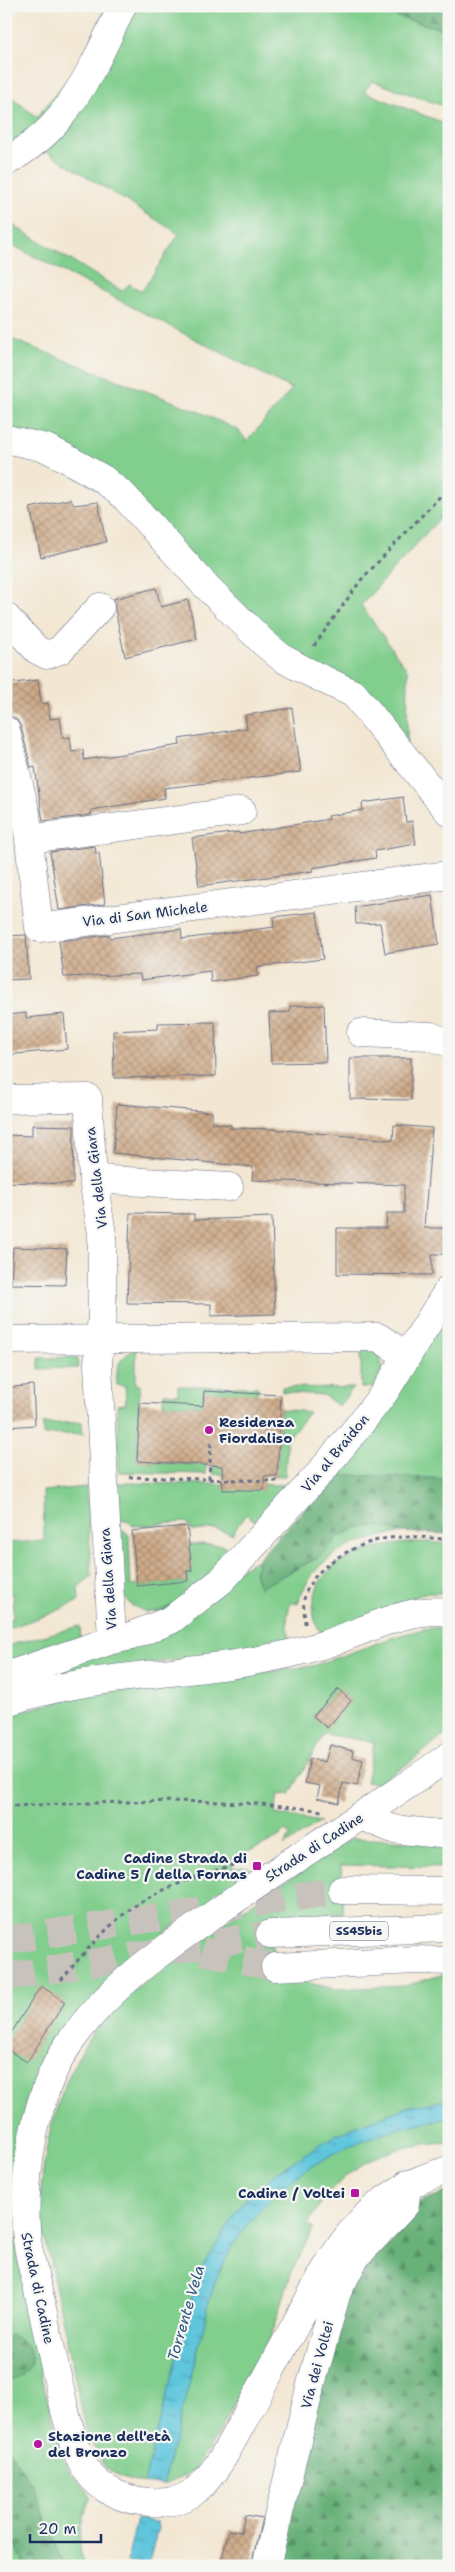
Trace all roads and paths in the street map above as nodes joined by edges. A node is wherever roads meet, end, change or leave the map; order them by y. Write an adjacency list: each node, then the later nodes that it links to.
1 (122, 6): 2 (main road)
2 (6, 162)
3 (6, 439): 7 (main road)
4 (449, 487): 7 (path)
5 (100, 607): 6 (main road)
6 (6, 617)
7 (302, 669): 10 (main road)
8 (6, 731): 11 (main road, Via di San Michele)
9 (242, 811): 11 (main road)
10 (449, 812)
11 (29, 839): 12 (main road, Via di San Michele)
12 (449, 875)
13 (361, 1033): 14 (main road)
14 (449, 1043)
15 (6, 1099): 16 (main road, Via della Giara)
16 (93, 1179): 17 (main road); 19 (main road, Via della Giara)
17 (229, 1188)
18 (449, 1289): 21 (main road, Via al Braidon)
19 (100, 1339): 20 (main road); 21 (main road); 29 (main road, Via della Giara)
20 (6, 1340)
21 (407, 1356): 27 (main road, Via al Braidon)
22 (211, 1443): 24 (path)
23 (119, 1477): 24 (path)
24 (209, 1479): 25 (path)
25 (285, 1481)
26 (449, 1540): 28 (path)
27 (200, 1599): 29 (main road, Via al Braidon); 31 (main road, Via al Braidon)
28 (304, 1601)
29 (110, 1612): 31 (main road, Via della Giara)
30 (449, 1612): 33 (main road)
31 (112, 1640): 32 (main road, Via al Braidon)
32 (6, 1676)
33 (6, 1702)
34 (449, 1756): 36 (main road, Strada di Cadine)
35 (6, 1806): 36 (path)
36 (361, 1816): 37 (main road); 47 (main road, Strada di Cadine)
37 (449, 1835)
38 (231, 1866): 45 (path)
39 (342, 1890): 40 (main road)
40 (449, 1891)
41 (449, 1928): 42 (main road, SS45bis)
42 (270, 1934)
43 (449, 1961): 44 (main road)
44 (274, 1967)
45 (61, 1980)
46 (449, 2170): 47 (main road, Strada di Cadine)
47 (407, 2184): 48 (main road, Via dei Voltei)
48 (266, 2566)

